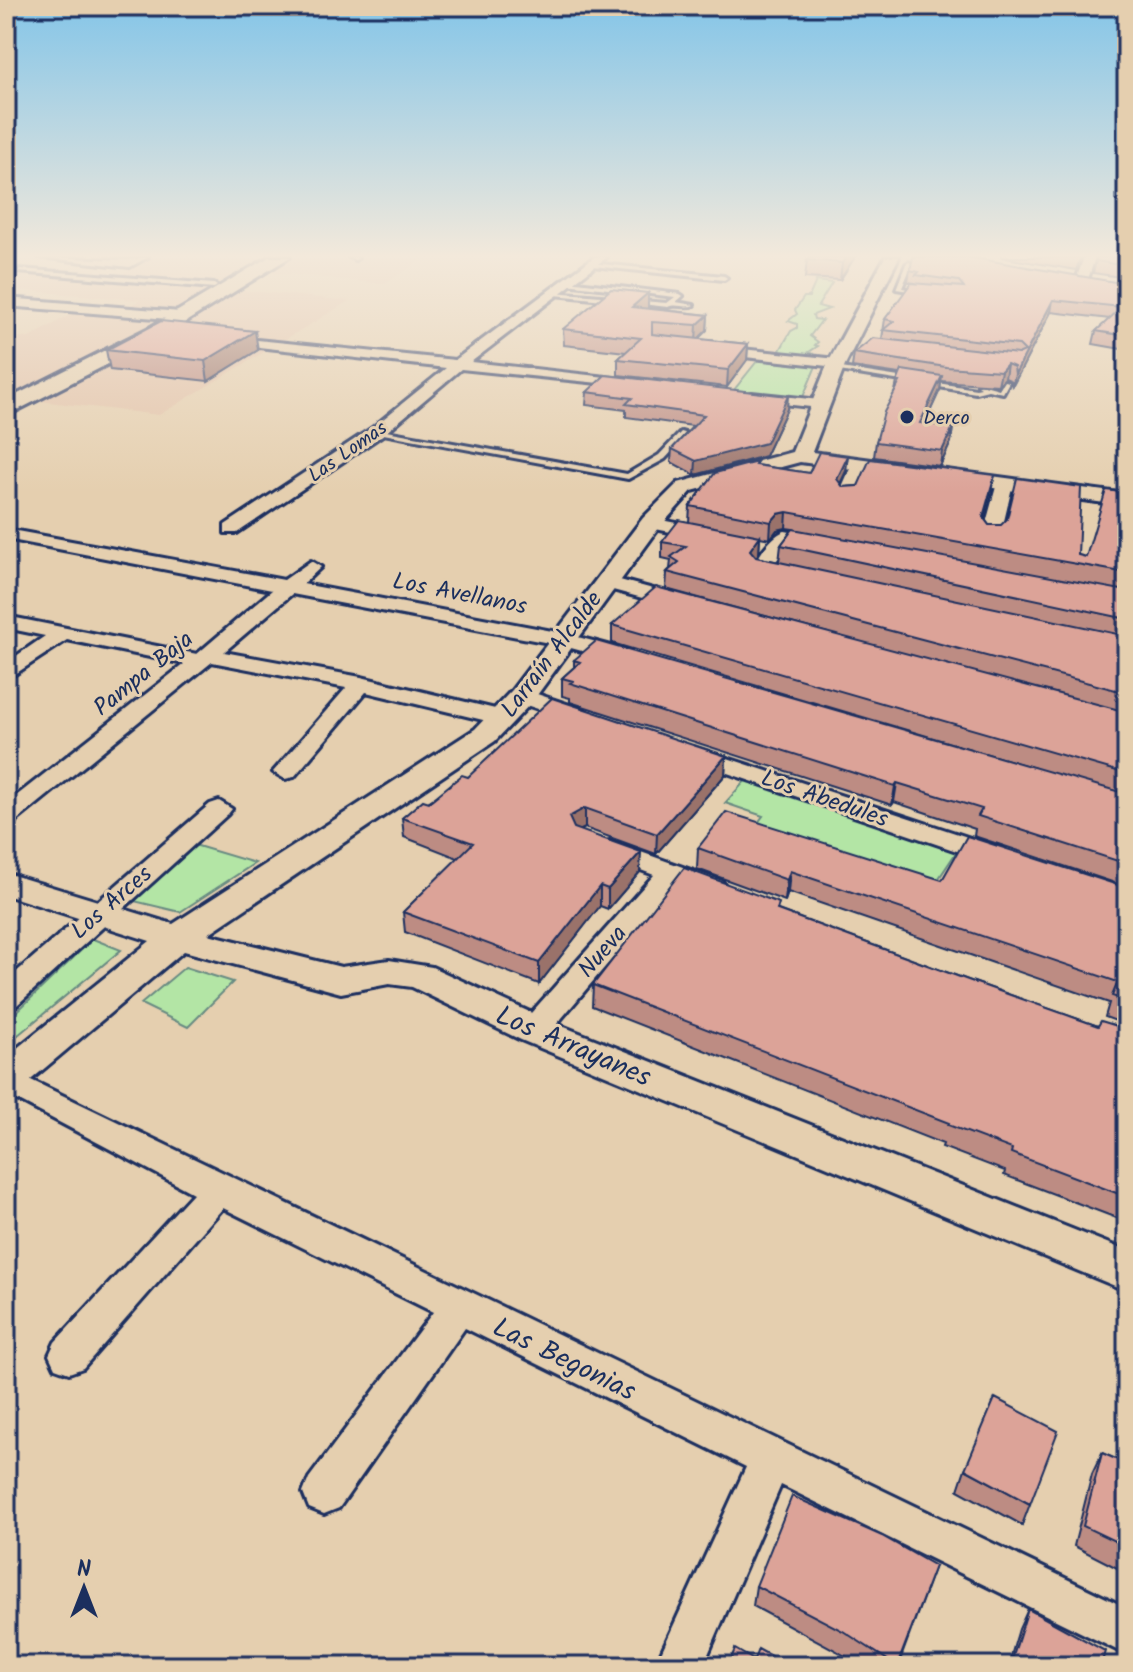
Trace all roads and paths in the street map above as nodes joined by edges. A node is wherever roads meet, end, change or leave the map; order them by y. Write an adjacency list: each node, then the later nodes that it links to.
1 (149, 335): 12 (main road)
2 (152, 335): 14 (main road)
3 (498, 335): 7 (street)
4 (858, 335): 8 (street)
5 (203, 337): 7 (street)
6 (700, 349): 8 (street)
7 (458, 365): 10 (street); 15 (street, Las Lomas)
8 (836, 366): 9 (lane); 13 (street)
9 (1006, 382)
10 (654, 386)
11 (729, 395): 13 (street)
12 (6, 397)
13 (820, 404): 17 (street)
14 (6, 409)
15 (378, 431): 16 (lane); 23 (street, Las Lomas)
16 (684, 434)
17 (800, 456): 18 (street); 22 (street, Larraín Alcalde)
18 (860, 464): 19 (street); 20 (street)
19 (1005, 483): 21 (street); 25 (street)
20 (847, 496)
21 (1127, 500)
22 (651, 523): 26 (street); 30 (street, Larraín Alcalde)
23 (231, 529)
24 (6, 534): 31 (street, Los Avellanos)
25 (992, 534)
26 (729, 539)
27 (847, 548): 29 (street)
28 (311, 567): 31 (street, Pampa Baja)
29 (807, 577)
30 (605, 582): 32 (street); 35 (street, Larraín Alcalde)
31 (286, 587): 35 (street, Los Avellanos); 36 (street, Pampa Baja)
32 (697, 607)
33 (6, 622): 34 (street)
34 (62, 634): 36 (street); 38 (street)
35 (563, 639): 37 (street, Los Avellanos); 40 (street, Larraín Alcalde)
36 (204, 658): 39 (street); 45 (street, Pampa Baja)
37 (639, 661)
38 (6, 673)
39 (361, 684): 40 (street); 43 (street)
40 (513, 707): 41 (street); 52 (street, Larraín Alcalde)
41 (598, 722)
42 (673, 747): 47 (street, Los Abedules)
43 (285, 772)
44 (219, 809): 51 (street, Los Arces)
45 (6, 817)
46 (584, 839): 48 (street)
47 (1021, 864)
48 (671, 872): 50 (street); 54 (street, Nueva)
49 (6, 884): 51 (street, Los Arrayanes)
50 (744, 899)
51 (96, 914): 52 (street, Los Arrayanes); 53 (street, Los Arces)
52 (177, 938): 54 (street, Los Arrayanes); 55 (street, Larraín Alcalde)
53 (6, 998)
54 (534, 1030): 57 (street, Los Arrayanes)
55 (6, 1080): 56 (street, Las Begonias)
56 (218, 1189): 58 (street, Las Begonias); 59 (street)
57 (1127, 1271)
58 (459, 1306): 60 (street, Las Begonias); 61 (street)
59 (69, 1355)
60 (771, 1459): 62 (street, Las Begonias); 63 (street)
61 (324, 1493)
62 (1127, 1632)
63 (679, 1666)

